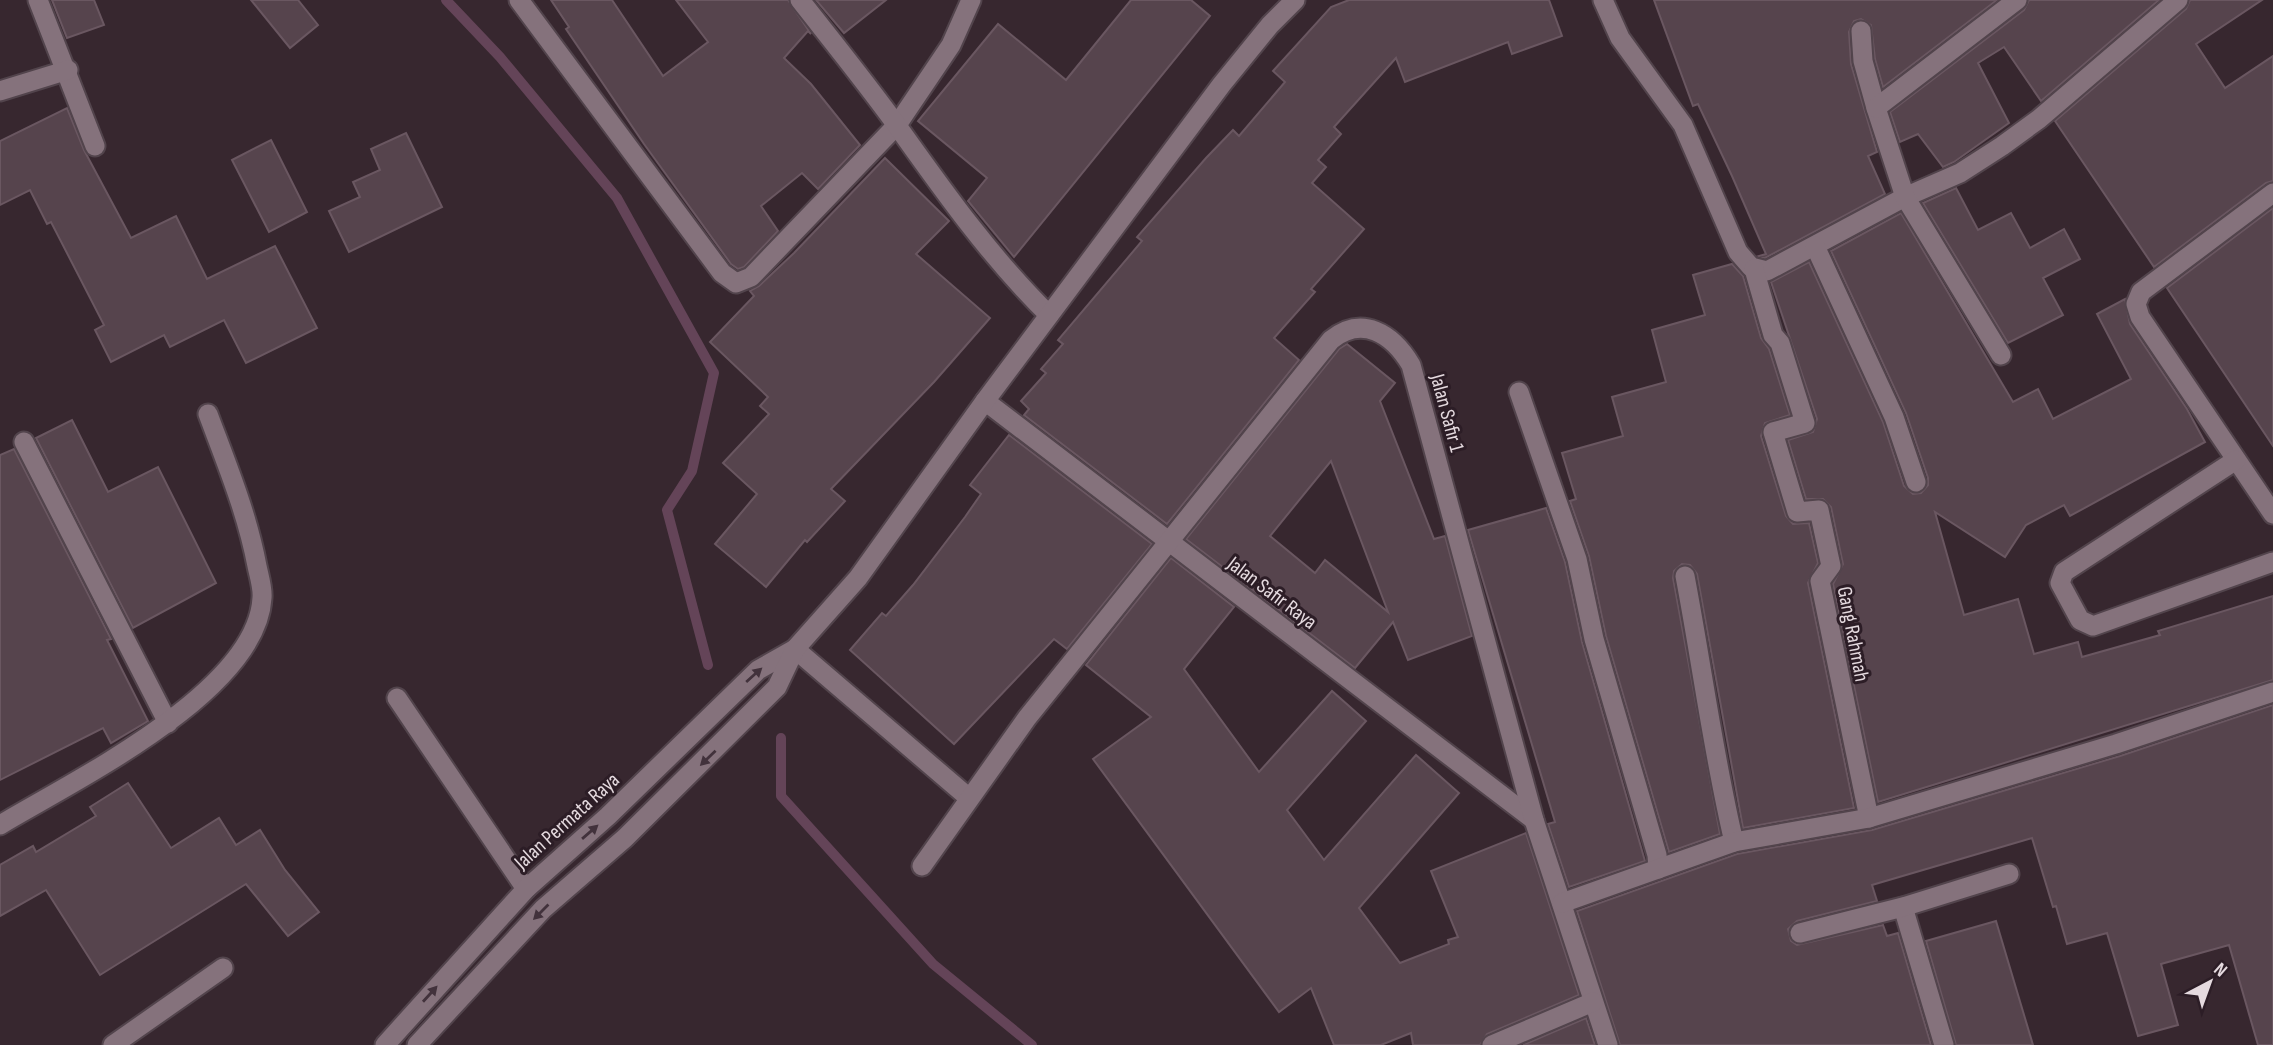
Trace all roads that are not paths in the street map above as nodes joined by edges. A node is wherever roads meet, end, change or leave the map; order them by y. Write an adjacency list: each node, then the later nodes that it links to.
1 (38, 0): 10 (street)
2 (519, 0): 13 (street)
3 (800, 0): 13 (street)
4 (971, 0): 13 (street)
5 (1295, 0): 19 (street)
6 (1603, 0): 18 (street)
7 (2017, 0): 12 (street)
8 (2178, 0): 16 (street)
9 (1861, 31): 12 (street)
10 (68, 70): 11 (street); 14 (street)
11 (0, 91)
12 (1875, 108): 16 (street)
13 (897, 125): 19 (street)
14 (96, 146)
15 (2273, 192): 25 (street)
16 (1905, 197): 17 (street); 20 (street)
17 (1815, 246): 18 (street); 26 (street)
18 (1754, 269): 36 (street, Gang Rahmah)
19 (1049, 315): 22 (street)
20 (2001, 355)
21 (1520, 392): 41 (street)
22 (985, 401): 28 (street, Jalan Safir Raya); 31 (street)
23 (208, 414): 34 (street)
24 (24, 442): 34 (street)
25 (2236, 460): 27 (street); 29 (street)
26 (1916, 482)
27 (2273, 514)
28 (1167, 541): 35 (street, Jalan Safir 1); 37 (street, Jalan Safir Raya); 37 (street, Jalan Safir 1)
29 (2273, 562)
30 (1685, 576): 39 (street)
31 (795, 649): 35 (street); 43 (street, Jalan Permata Raya, one-way to 31); 51 (street, one-way to 51)
32 (2273, 692): 36 (street)
33 (397, 698): 43 (street)
34 (168, 723): 38 (street)
35 (969, 798): 40 (street, Jalan Safir 1)
36 (1869, 818): 39 (street)
37 (1534, 820): 44 (street, Jalan Safir 1)
38 (0, 825)
39 (1734, 842): 41 (street)
40 (922, 866)
41 (1658, 869): 44 (street)
42 (2009, 874): 45 (street)
43 (526, 889): 50 (street, Jalan Permata Raya, one-way to 43)
44 (1562, 903): 48 (street, Jalan Safir 1)
45 (1903, 907): 46 (street); 54 (street)
46 (1800, 933)
47 (223, 968): 49 (street)
48 (1593, 1002): 52 (street); 53 (street, Jalan Safir 1)
49 (113, 1045)
50 (385, 1045)
51 (417, 1045)
52 (1492, 1045)
53 (1608, 1045)
54 (1944, 1045)

